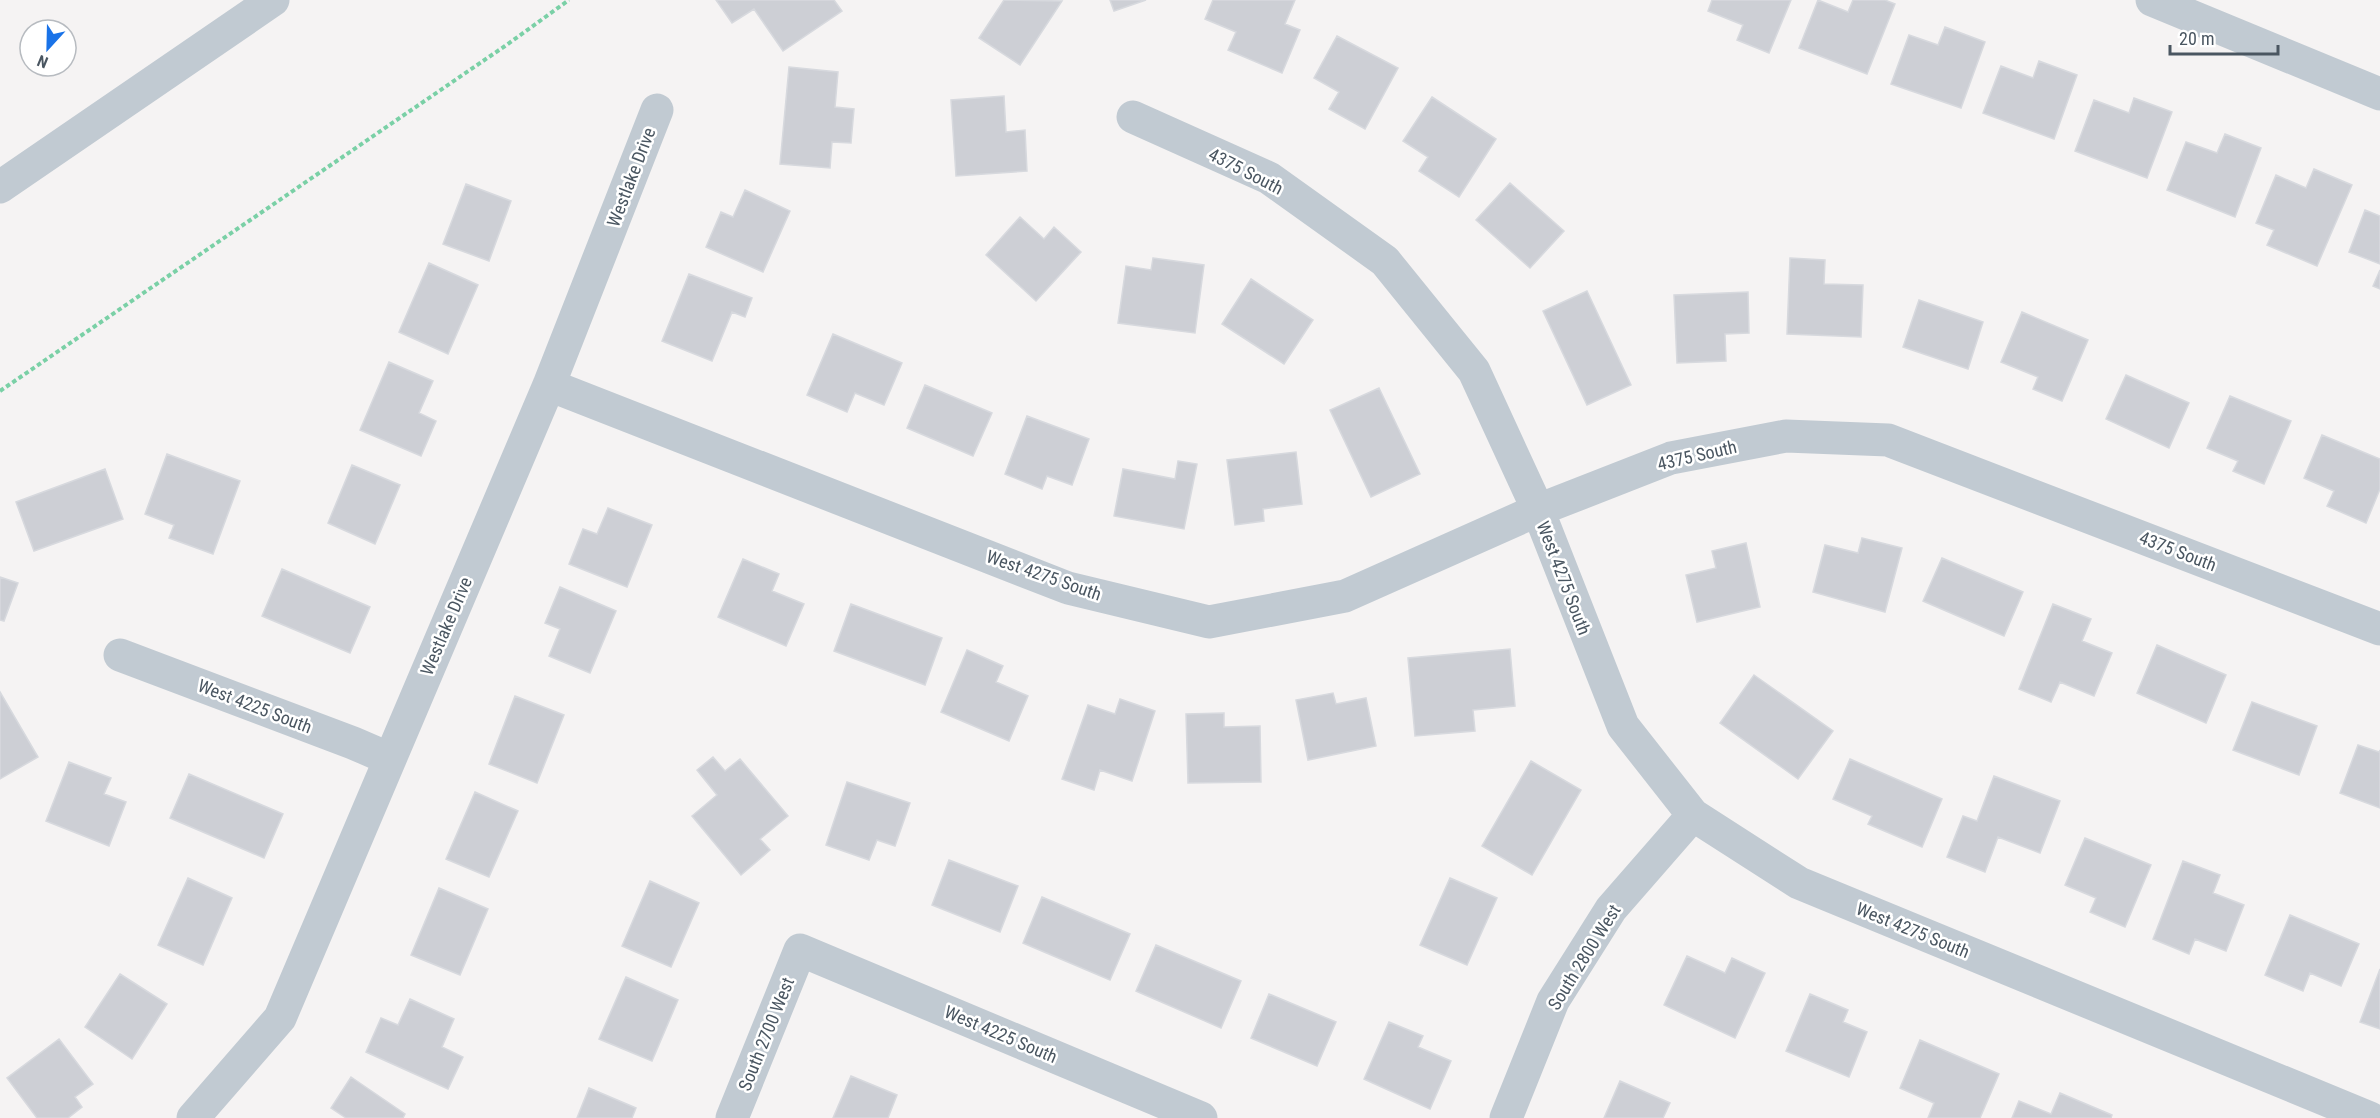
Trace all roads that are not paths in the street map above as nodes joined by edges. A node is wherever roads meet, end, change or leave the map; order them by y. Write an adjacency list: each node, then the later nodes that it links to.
1 (273, 0): 6 (street)
2 (2152, 0): 3 (street)
3 (2380, 94)
4 (657, 110): 7 (street, Westlake Drive)
5 (1132, 117): 8 (street, 4375 South)
6 (0, 188)
7 (549, 385): 8 (street, West 4275 South); 11 (street, Westlake Drive)
8 (1538, 510): 9 (street, 4375 South); 12 (street, West 4275 South)
9 (2380, 629)
10 (120, 655): 11 (street, West 4225 South)
11 (390, 759): 14 (street, Westlake Drive)
12 (1693, 815): 17 (street, South 2800 West); 18 (street, West 4275 South)
13 (800, 950): 15 (street, South 2700 West); 16 (street, West 4225 South)
14 (193, 1118)
15 (732, 1118)
16 (1201, 1118)
17 (1506, 1118)
18 (2370, 1118)

